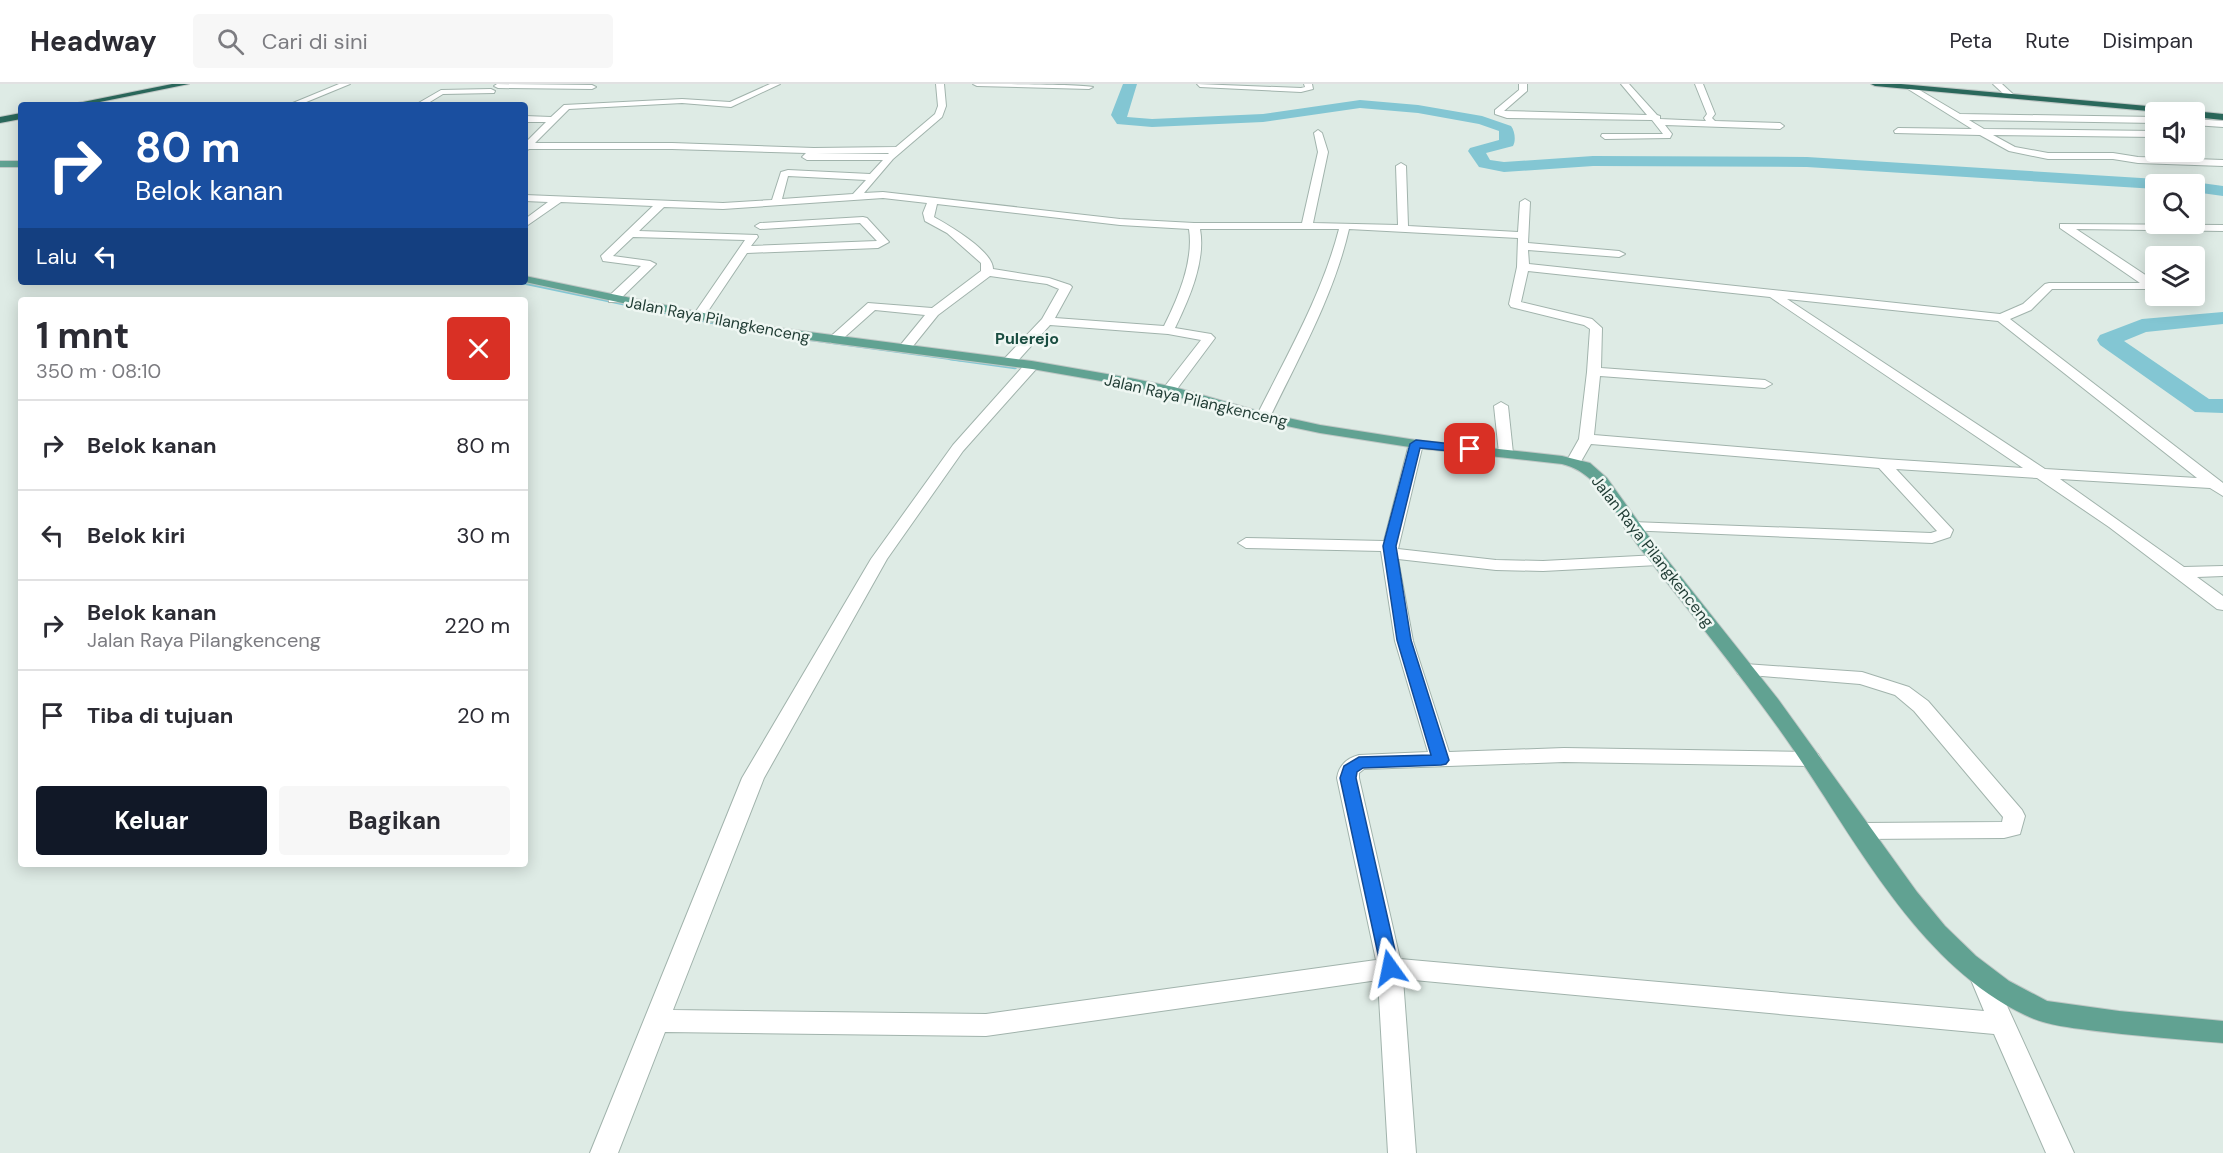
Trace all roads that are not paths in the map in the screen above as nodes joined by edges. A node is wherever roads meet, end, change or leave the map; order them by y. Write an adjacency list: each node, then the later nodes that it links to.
1 (185, 84): 19 (highway)
2 (346, 84): 20 (street)
3 (776, 84): 29 (street)
4 (940, 84): 44 (street)
5 (977, 84): 15 (street)
6 (1308, 84): 12 (street)
7 (1523, 84): 30 (street)
8 (1625, 84): 30 (street)
9 (1699, 84): 34 (street)
10 (1875, 84): 16 (highway)
11 (1997, 84): 17 (street)
12 (1200, 85)
13 (497, 87): 14 (street); 18 (street); 21 (street)
14 (592, 87)
15 (1089, 87)
16 (1911, 87): 17 (highway); 25 (street)
17 (2011, 96): 22 (highway)
18 (475, 100)
19 (88, 102)
20 (300, 102)
21 (424, 102)
22 (2145, 109)
23 (2205, 115): 26 (highway)
24 (18, 117): 28 (highway)
25 (1960, 117): 31 (street); 38 (street)
26 (2223, 117)
27 (528, 119): 29 (street)
28 (0, 120)
29 (552, 120): 42 (street)
30 (1658, 120): 34 (street); 41 (street)
31 (2145, 120)
32 (2205, 123): 33 (street)
33 (2223, 124)
34 (1714, 125): 35 (street)
35 (1780, 126)
36 (1898, 131): 38 (street)
37 (1318, 133): 61 (street)
38 (1984, 133): 40 (street); 46 (street)
39 (2145, 134): 40 (street)
40 (2067, 135): 46 (street)
41 (1605, 136)
42 (528, 145)
43 (528, 147): 45 (street)
44 (898, 150): 45 (street); 47 (street)
45 (814, 151): 47 (street)
46 (2113, 156): 48 (street)
47 (890, 157): 52 (street)
48 (2223, 163)
49 (0, 164): 50 (main road)
50 (18, 164)
51 (1401, 166): 65 (street)
52 (871, 177): 53 (street); 59 (street)
53 (856, 196): 56 (street); 59 (street)
54 (528, 198): 55 (street)
55 (559, 199): 58 (street); 60 (street)
56 (933, 201): 63 (street); 73 (street)
57 (1525, 202): 69 (street)
58 (661, 204): 59 (street); 67 (street)
59 (771, 204): 62 (street)
60 (528, 222)
61 (1307, 225): 63 (street); 64 (street)
62 (760, 226): 68 (street); 70 (street)
63 (1194, 226): 81 (street)
64 (1345, 226): 65 (street); 90 (street)
65 (1403, 228): 69 (street)
66 (2223, 228): 79 (street)
67 (628, 234): 68 (street); 76 (street)
68 (753, 237): 70 (street)
69 (1523, 241): 71 (street); 72 (street)
70 (745, 250): 78 (street)
71 (1619, 254)
72 (1523, 267): 75 (street); 86 (street)
73 (987, 272): 77 (street); 80 (street)
74 (528, 280): 76 (main road, Jalan Raya Pilangkenceng)
75 (1773, 294): 79 (street); 96 (street)
76 (613, 299): 78 (main road, Jalan Raya Pilangkenceng)
77 (934, 312): 82 (street); 83 (street)
78 (698, 317): 82 (main road, Jalan Raya Pilangkenceng)
79 (2001, 318): 97 (street)
80 (1047, 321): 81 (street); 84 (street)
81 (1168, 330): 88 (street)
82 (834, 340): 83 (main road, Jalan Raya Pilangkenceng)
83 (904, 348): 84 (main road, Jalan Raya Pilangkenceng)
84 (1009, 362): 85 (main road, Jalan Raya Pilangkenceng)
85 (1032, 365): 88 (main road, Jalan Raya Pilangkenceng); 111 (street)
86 (1594, 372): 87 (street); 91 (street)
87 (1765, 384)
88 (1169, 390): 90 (main road, Jalan Raya Pilangkenceng)
89 (1501, 406): 93 (street)
90 (1263, 417): 92 (main road, Jalan Raya Pilangkenceng)
91 (1586, 439): 94 (street); 95 (street)
92 (1416, 444): 93 (main road, Jalan Raya Pilangkenceng); 100 (street)
93 (1506, 453): 94 (main road, Jalan Raya Pilangkenceng)
94 (1574, 462): 98 (main road, Jalan Raya Pilangkenceng)
95 (1883, 464): 96 (street); 98 (street)
96 (2040, 474): 97 (street); 103 (street)
97 (2218, 488)
98 (1632, 527): 101 (main road, Jalan Raya Pilangkenceng)
99 (1246, 543): 100 (street)
100 (1389, 549): 101 (street); 107 (street)
101 (1658, 560): 105 (main road, Jalan Raya Pilangkenceng)
102 (2223, 571): 103 (street)
103 (2182, 572): 104 (street)
104 (2223, 605)
105 (1745, 670): 106 (main road, Jalan Raya Pilangkenceng); 108 (street)
106 (1811, 759): 107 (street); 108 (main road, Jalan Raya Pilangkenceng)
107 (1441, 760): 109 (street)
108 (1860, 831): 110 (main road, Jalan Raya Pilangkenceng)
109 (1390, 968): 111 (street); 112 (street); 115 (street)
110 (1981, 975): 112 (street); 113 (main road, Jalan Raya Pilangkenceng)
111 (658, 1021): 114 (street)
112 (2001, 1024): 116 (street)
113 (2223, 1032)
114 (604, 1153)
115 (1402, 1153)
116 (2060, 1153)

